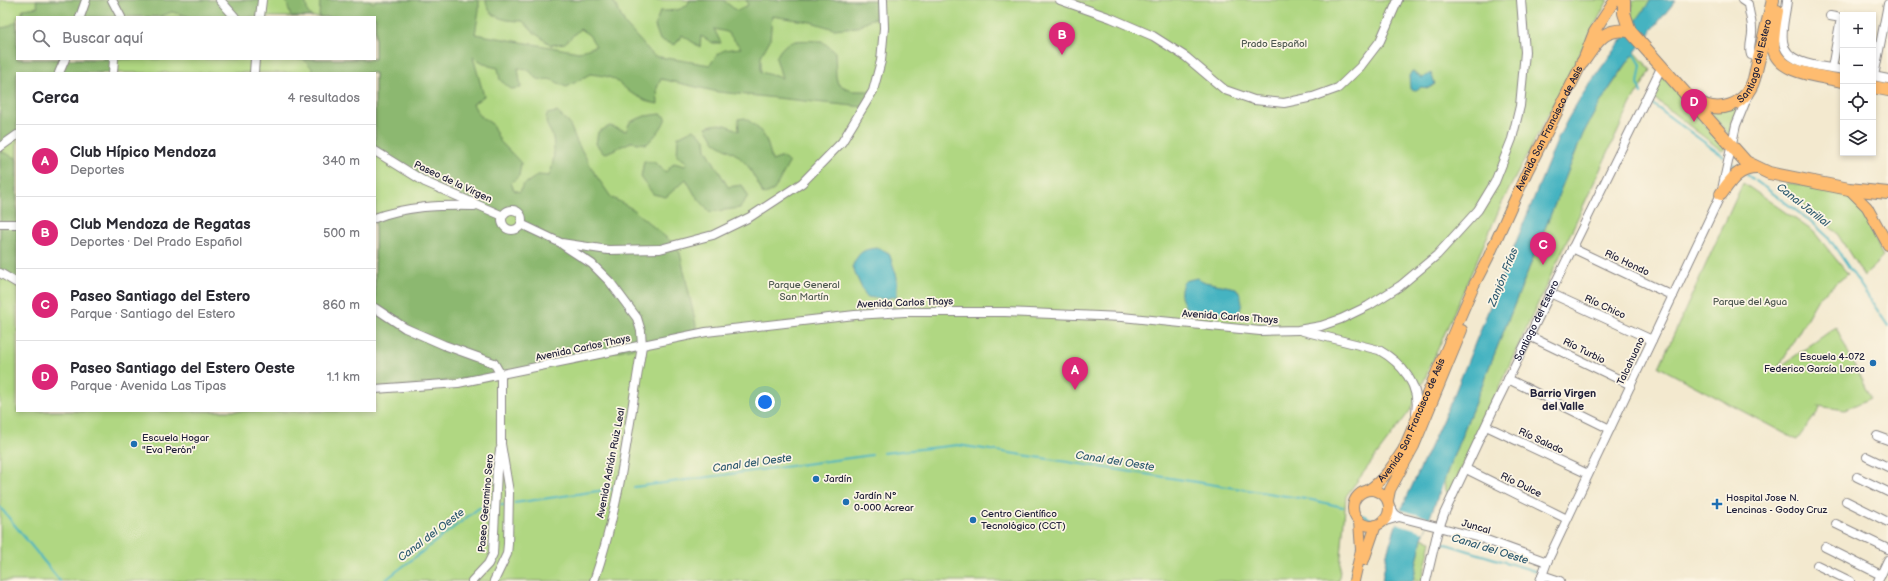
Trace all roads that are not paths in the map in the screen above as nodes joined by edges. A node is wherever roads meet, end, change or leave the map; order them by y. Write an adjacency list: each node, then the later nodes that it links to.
1 (86, 0): 16 (street)
2 (112, 0): 17 (street)
3 (220, 0): 18 (street)
4 (262, 0): 19 (street)
5 (883, 0): 55 (street)
6 (1060, 0): 7 (street)
7 (1398, 0)
8 (1521, 0): 64 (street, Avenida Carlos Thays)
9 (1615, 0): 26 (main road, Avenida San Francisco de Asís)
10 (1624, 0): 21 (highway)
11 (1742, 0): 22 (street)
12 (1773, 0): 22 (highway, Santiago del Estero)
13 (1778, 0): 35 (highway)
14 (1788, 0): 29 (street, Santiago del Estero)
15 (1888, 4): 27 (street)
16 (80, 16)
17 (120, 16)
18 (233, 16)
19 (260, 16)
20 (1830, 16): 29 (street)
21 (1630, 31): 26 (highway); 28 (highway)
22 (1759, 57): 38 (highway, Santiago del Estero)
23 (65, 60): 31 (street)
24 (114, 60): 32 (street)
25 (255, 60): 33 (street)
26 (1582, 63): 58 (main road, Avenida San Francisco de Asís)
27 (1876, 64)
28 (1662, 66): 40 (highway); 57 (street, Santiago del Estero)
29 (1832, 68): 30 (street)
30 (1840, 69)
31 (59, 72)
32 (113, 72)
33 (254, 72)
34 (1888, 78): 36 (street)
35 (1840, 79)
36 (1876, 79)
37 (1876, 81): 39 (highway)
38 (1752, 87): 40 (highway); 42 (street, Santiago del Estero)
39 (1888, 90)
40 (1685, 92): 42 (highway)
41 (16, 136): 43 (street)
42 (1731, 146): 45 (highway); 48 (street, Talcahuano)
43 (0, 148)
44 (376, 152): 49 (street, Paseo de la Virgen)
45 (1757, 168): 46 (highway); 48 (highway)
46 (1849, 189): 47 (highway); 56 (main road)
47 (1888, 193)
48 (1721, 194): 62 (street, Talcahuano)
49 (478, 206): 50 (street, Paseo de la Virgen); 51 (street)
50 (503, 216): 54 (street); 54 (street)
51 (376, 218)
52 (0, 224): 53 (street)
53 (16, 224)
54 (521, 224): 55 (street)
55 (561, 244): 67 (street)
56 (1888, 246)
57 (1572, 248): 61 (street, Santiago del Estero); 62 (street, Río Hondo)
58 (1488, 258): 72 (main road, Avenida San Francisco de Asís); 86 (main road, Avenida San Francisco de Asís)
59 (0, 273): 60 (street)
60 (16, 282)
61 (1550, 293): 65 (street, Santiago del Estero); 66 (street, Río Chico)
62 (1673, 296): 66 (street, Talcahuano)
63 (376, 309): 68 (street)
64 (1298, 330): 67 (street, Avenida Carlos Thays); 72 (street, Avenida Carlos Thays)
65 (1529, 336): 69 (street, Santiago del Estero); 70 (street, Río Turbio)
66 (1652, 340): 70 (street, Talcahuano)
67 (642, 346): 68 (street, Avenida Carlos Thays); 103 (street, Avenida Adrián Ruiz Leal)
68 (501, 375): 71 (street, Avenida Carlos Thays); 77 (street, Paseo Geramino Sero)
69 (1508, 380): 73 (street, Santiago del Estero); 74 (street)
70 (1631, 385): 74 (street, Talcahuano)
71 (376, 389)
72 (1415, 423): 83 (main road, Avenida San Francisco de Asís)
73 (1486, 426): 80 (street, Santiago del Estero); 81 (street, Río Salado)
74 (1610, 429): 81 (street, Talcahuano)
75 (1877, 436): 76 (street)
76 (1888, 440)
77 (501, 444): 101 (street, Paseo Geramino Sero); 102 (street, Paseo Geramino Sero)
78 (1867, 457): 79 (street)
79 (1888, 467)
80 (1466, 469): 88 (street, Río Dulce); 93 (street, Santiago del Estero)
81 (1588, 474): 88 (street, Talcahuano)
82 (1857, 478): 84 (street)
83 (1368, 490): 86 (main road); 89 (main road)
84 (1888, 492)
85 (1846, 501): 90 (street)
86 (1389, 503): 87 (street); 91 (main road)
87 (1399, 517): 91 (street); 93 (street, Juncal)
88 (1567, 519): 97 (street, Talcahuano)
89 (1359, 521): 91 (main road); 104 (main road)
90 (1888, 522)
91 (1379, 524): 105 (main road)
92 (1836, 524): 95 (street)
93 (1439, 528): 97 (street, Juncal); 106 (street, Santiago del Estero)
94 (1825, 547): 100 (street)
95 (1888, 549)
96 (1888, 561): 100 (street)
97 (1547, 562): 99 (street, Talcahuano)
98 (1817, 565): 108 (street)
99 (1541, 578): 107 (street)
100 (1879, 578)
101 (472, 581)
102 (494, 581)
103 (594, 581)
104 (1354, 581)
105 (1358, 581)
106 (1426, 581)
107 (1560, 581)
108 (1850, 581)

